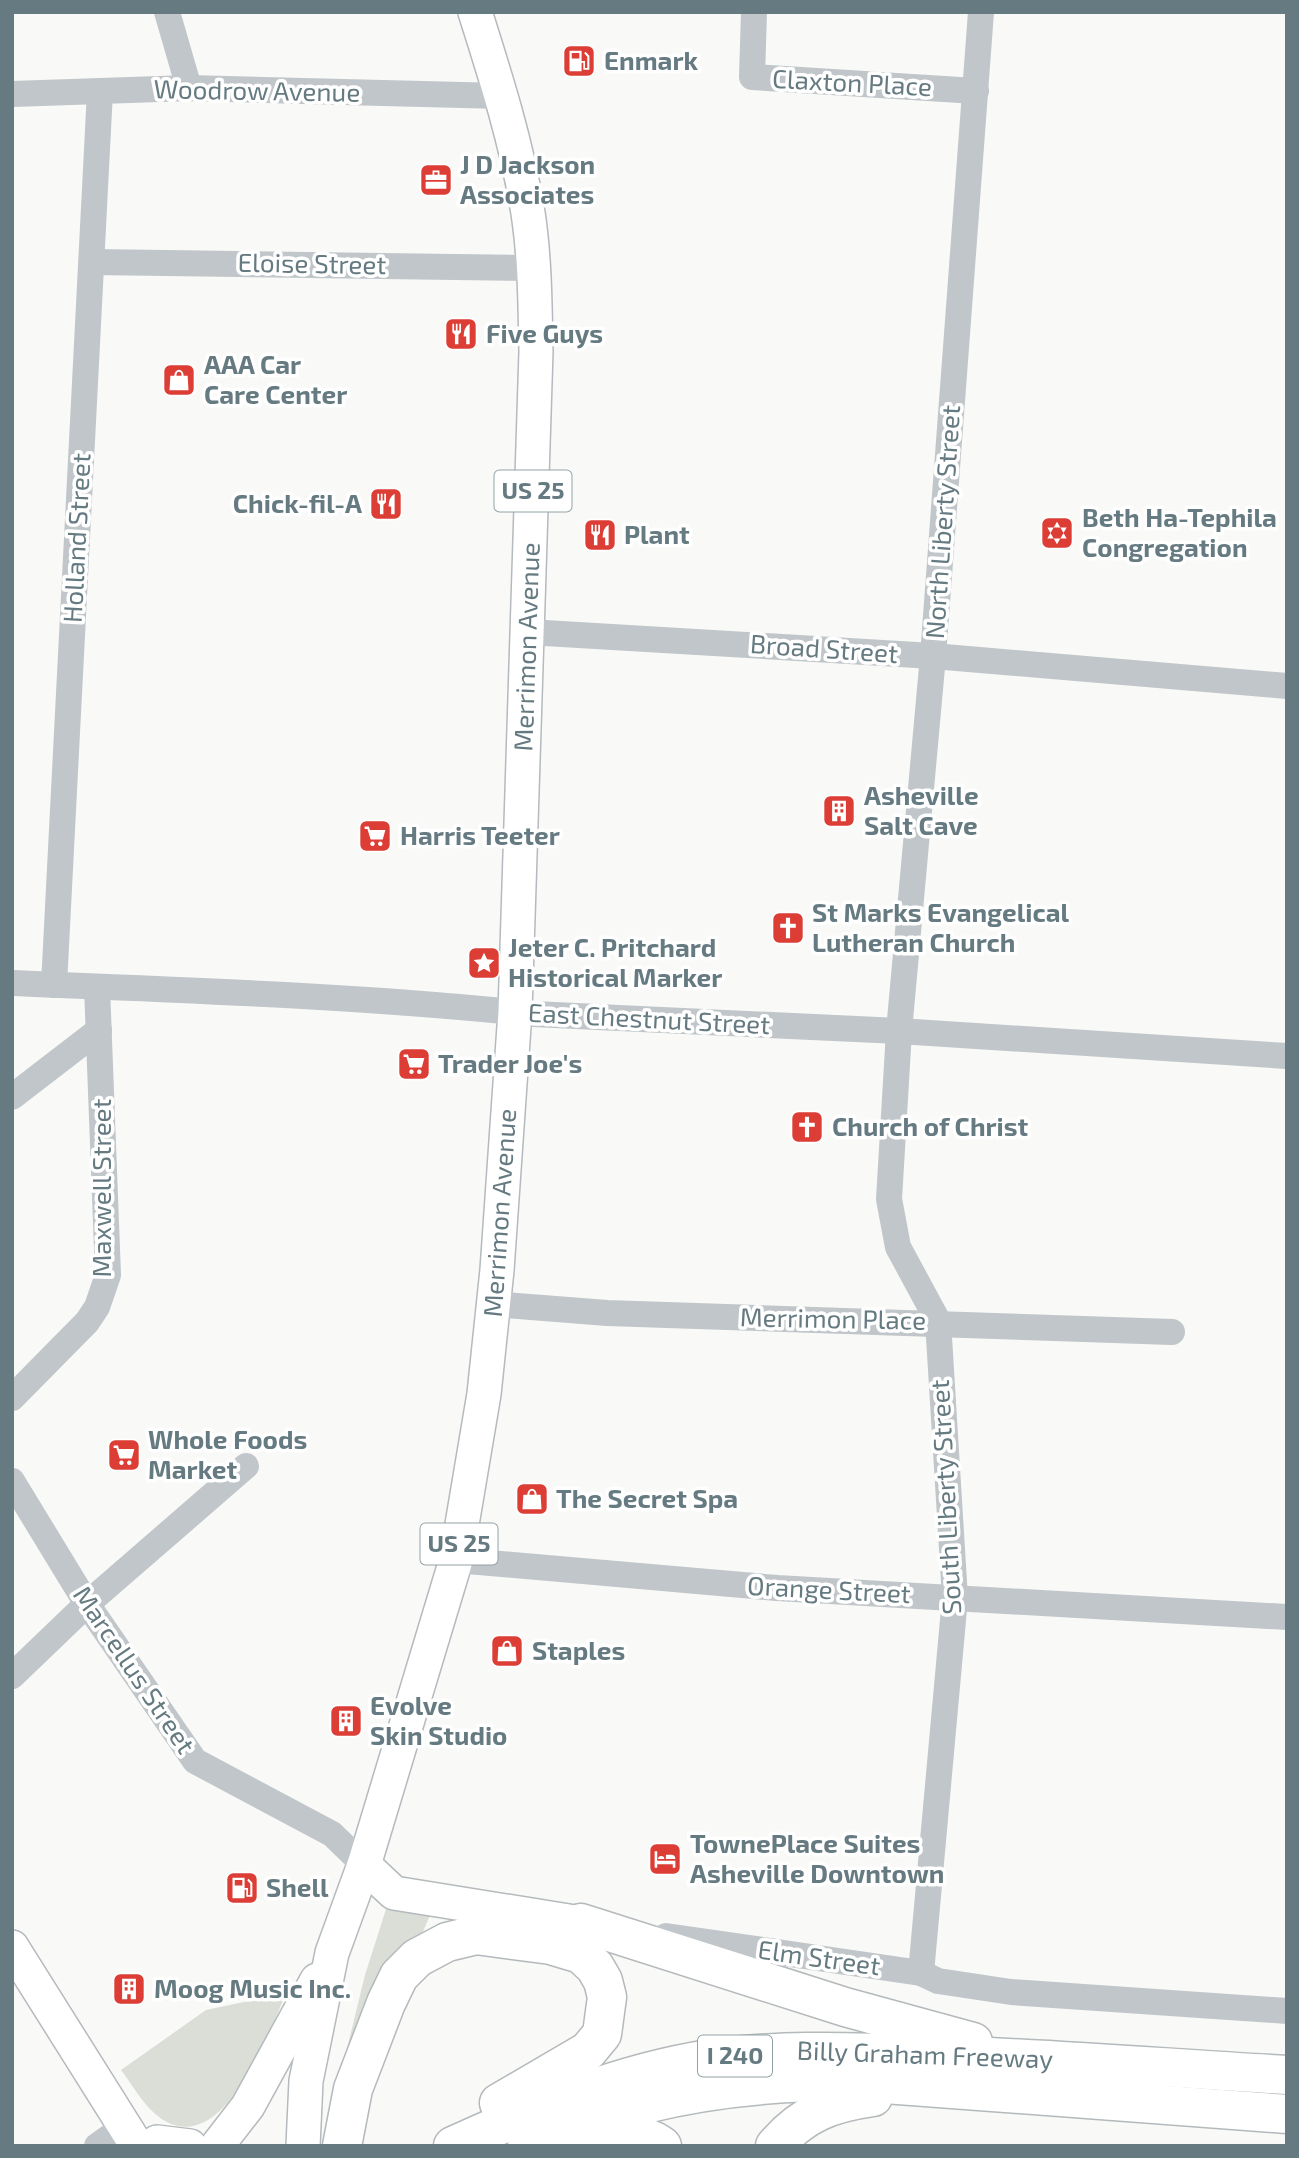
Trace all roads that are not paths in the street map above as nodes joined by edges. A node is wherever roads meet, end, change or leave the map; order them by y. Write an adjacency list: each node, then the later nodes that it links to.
1 (167, 12): 5 (street)
2 (475, 12): 9 (main road, Merrimon Avenue / US 25)
3 (754, 12): 7 (street, Claxton Place)
4 (981, 12): 7 (street, North Liberty Street)
5 (189, 88): 6 (street, Woodrow Avenue); 9 (street, Woodrow Avenue)
6 (100, 91): 8 (street, Woodrow Avenue); 10 (street, Holland Street)
7 (976, 91): 13 (street, North Liberty Street)
8 (12, 94)
9 (502, 96): 11 (main road, Merrimon Avenue / US 25)
10 (92, 262): 11 (street, Eloise Street); 16 (street, Holland Street)
11 (533, 268): 12 (main road, Merrimon Avenue / US 25)
12 (528, 632): 13 (street, Broad Street); 18 (main road, Merrimon Avenue / US 25)
13 (933, 656): 14 (street, Broad Street); 20 (street, North Liberty Street)
14 (1287, 686)
15 (12, 983): 16 (street, East Chestnut Street)
16 (54, 985): 17 (street, East Chestnut Street)
17 (97, 987): 18 (street, East Chestnut Street); 19 (street, Maxwell Street)
18 (515, 1012): 20 (street, East Chestnut Street); 23 (main road, Merrimon Avenue / US 25)
19 (99, 1030): 22 (street); 26 (street, Maxwell Street)
20 (899, 1031): 21 (street, East Chestnut Street); 24 (street, South Liberty Street)
21 (1287, 1056)
22 (12, 1097)
23 (494, 1304): 24 (street, Merrimon Place); 29 (main road, Merrimon Avenue / US 25)
24 (938, 1321): 25 (street, Merrimon Place); 30 (street, South Liberty Street)
25 (1172, 1332)
26 (12, 1398)
27 (246, 1466): 31 (street)
28 (12, 1481): 31 (street, Marcellus Street)
29 (456, 1560): 30 (street, Orange Street); 34 (main road, Merrimon Avenue / US 25)
30 (955, 1598): 32 (street, Orange Street); 38 (street, South Liberty Street)
31 (87, 1604): 33 (street); 34 (street, Marcellus Street)
32 (1287, 1617)
33 (12, 1676)
34 (364, 1865): 35 (main road, Elm Street); 37 (main road, Merrimon Avenue / US 25)
35 (582, 1923): 38 (street, Elm Street); 40 (highway)
36 (12, 1947): 44 (main road)
37 (332, 1953): 46 (main road); 47 (main road, Merrimon Avenue / US 25)
38 (921, 1973): 39 (street, Elm Street)
39 (1287, 2011)
40 (1032, 2058): 41 (highway, Billy Graham Freeway / I 240); 49 (highway, Billy Graham Freeway / I 240)
41 (1287, 2075)
42 (934, 2089): 43 (highway, Billy Graham Freeway / I 240); 50 (highway, Billy Graham Freeway / I 240); 53 (highway)
43 (1287, 2114)
44 (135, 2141): 45 (main road)
45 (190, 2146)
46 (217, 2146)
47 (303, 2146)
48 (342, 2146): 49 (highway)
49 (453, 2146)
50 (527, 2146)
51 (570, 2146): 52 (highway)
52 (662, 2146)
53 (775, 2146)

